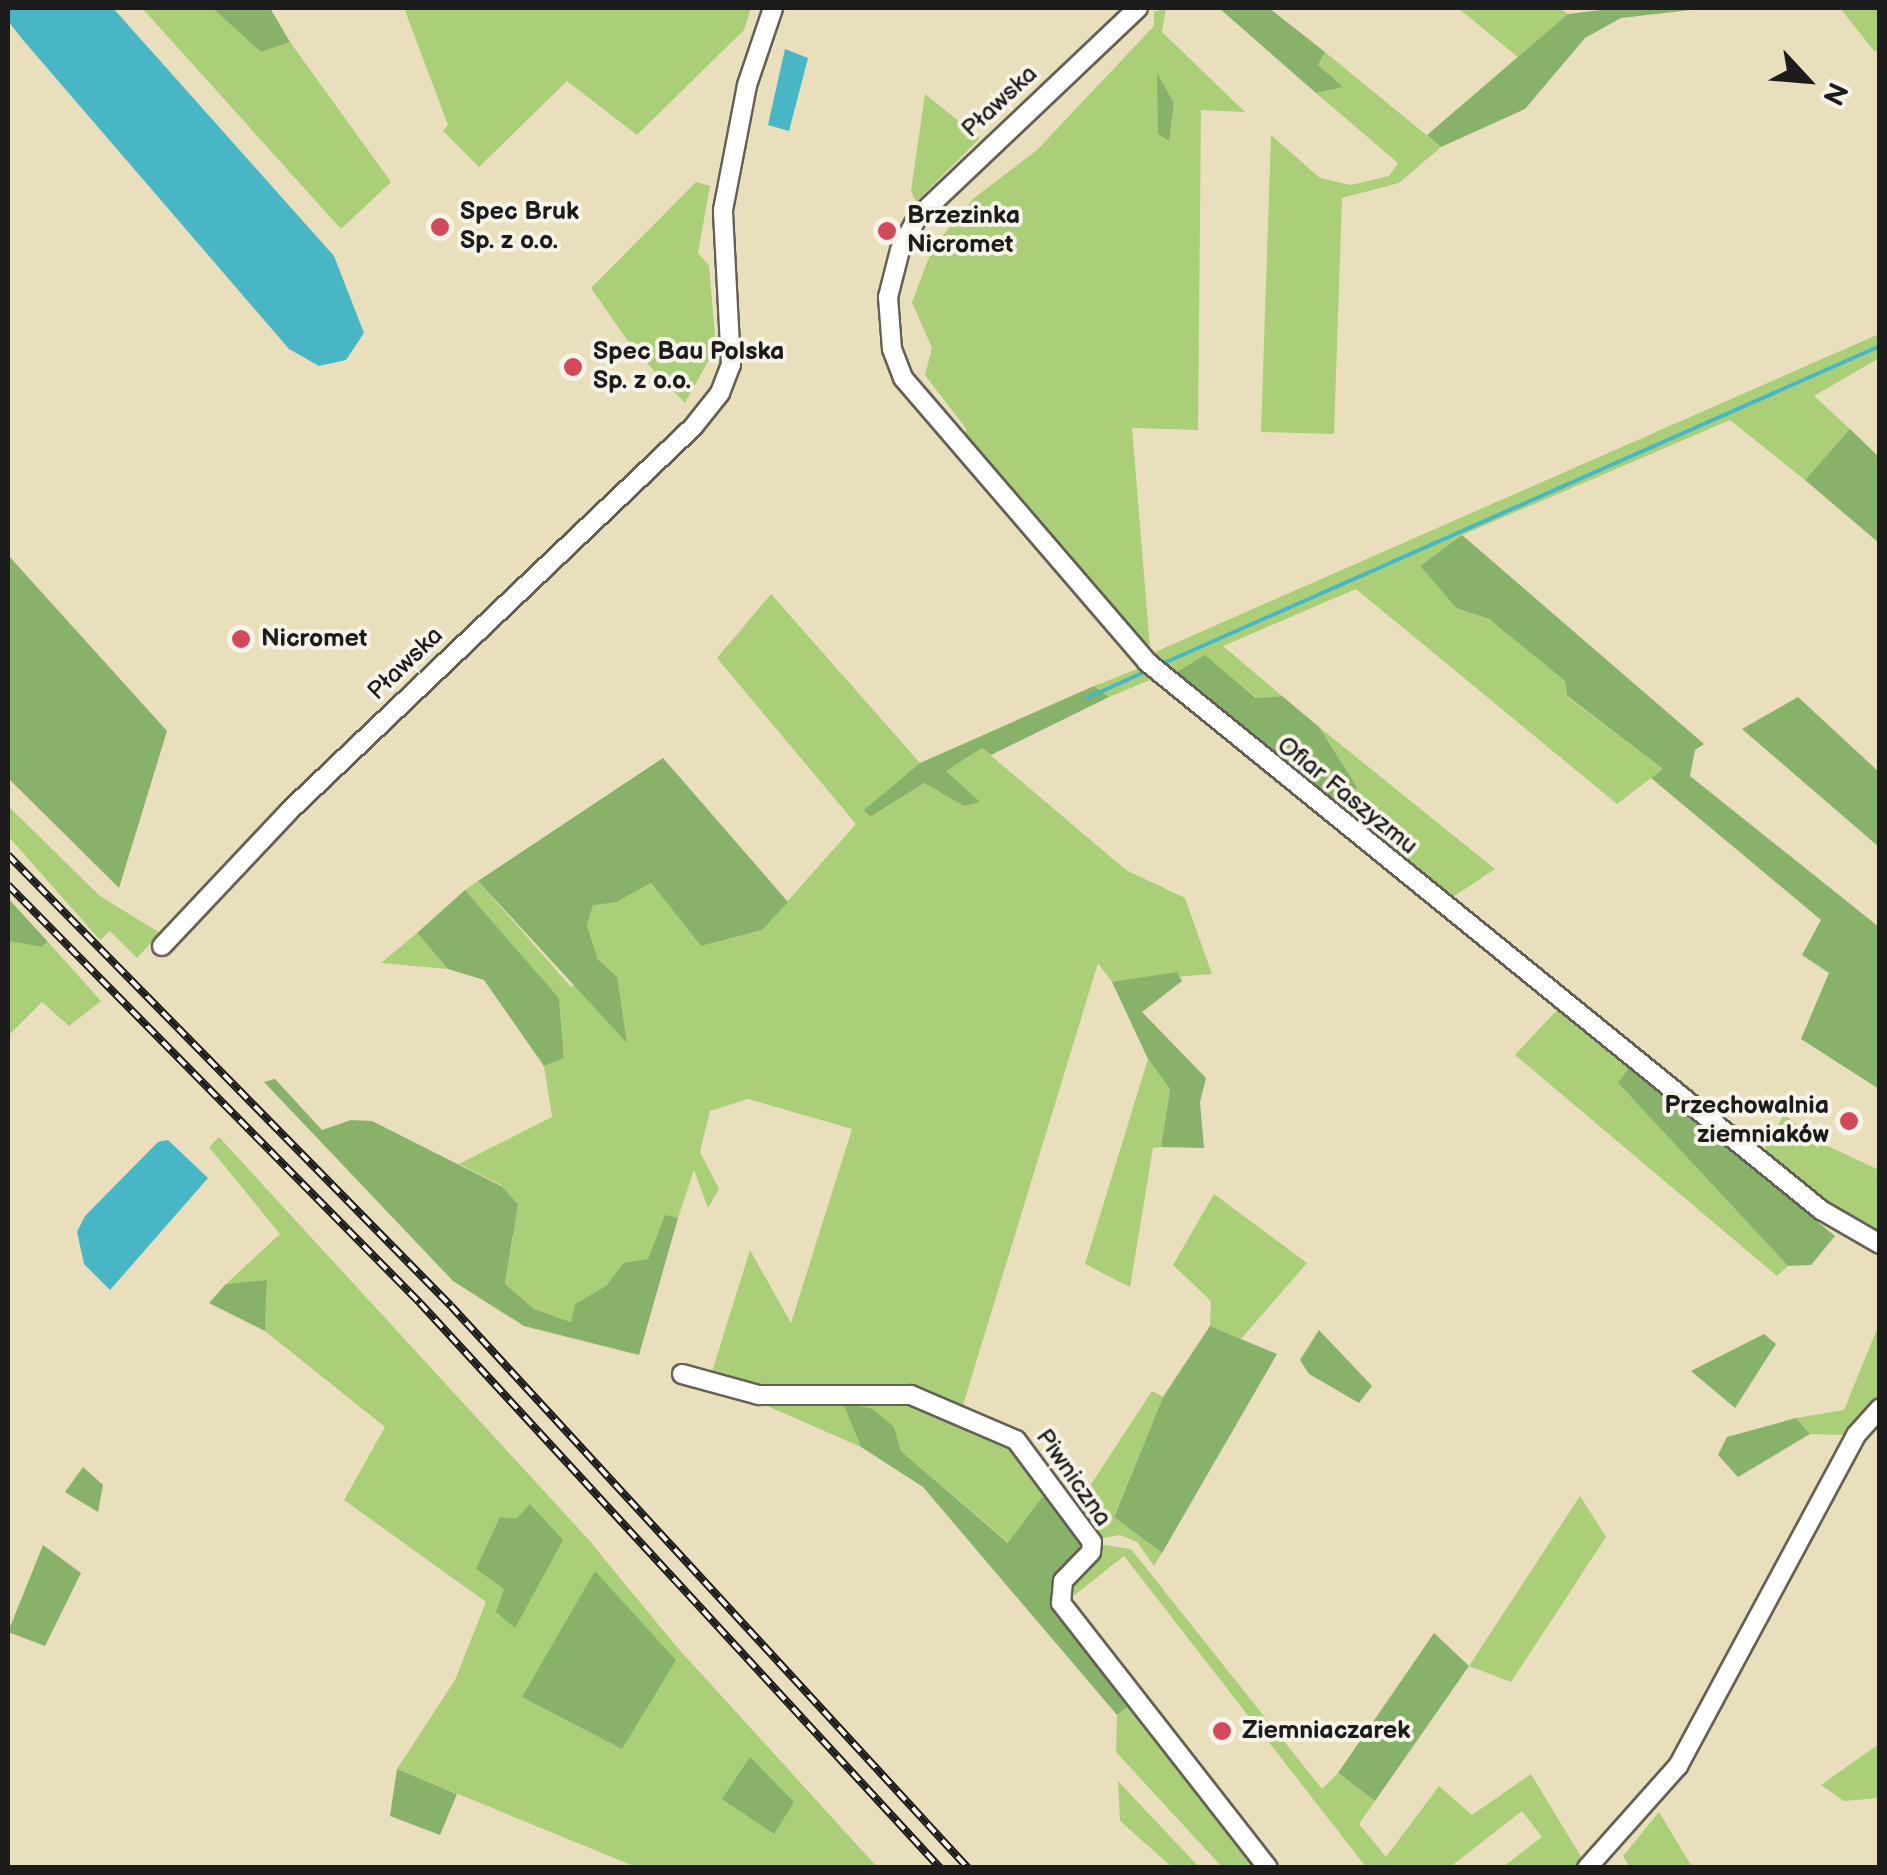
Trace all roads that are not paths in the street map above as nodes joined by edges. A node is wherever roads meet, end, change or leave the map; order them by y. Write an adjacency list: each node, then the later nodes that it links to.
1 (773, 8): 4 (street, Pławska)
2 (1138, 8): 3 (street, Pławska)
3 (888, 297): 5 (street, Ofiar Faszyzmu)
4 (162, 946)
5 (1880, 1244)
6 (682, 1374): 8 (street, Piwniczna)
7 (1880, 1408): 9 (street)
8 (1268, 1868)
9 (1586, 1868)

